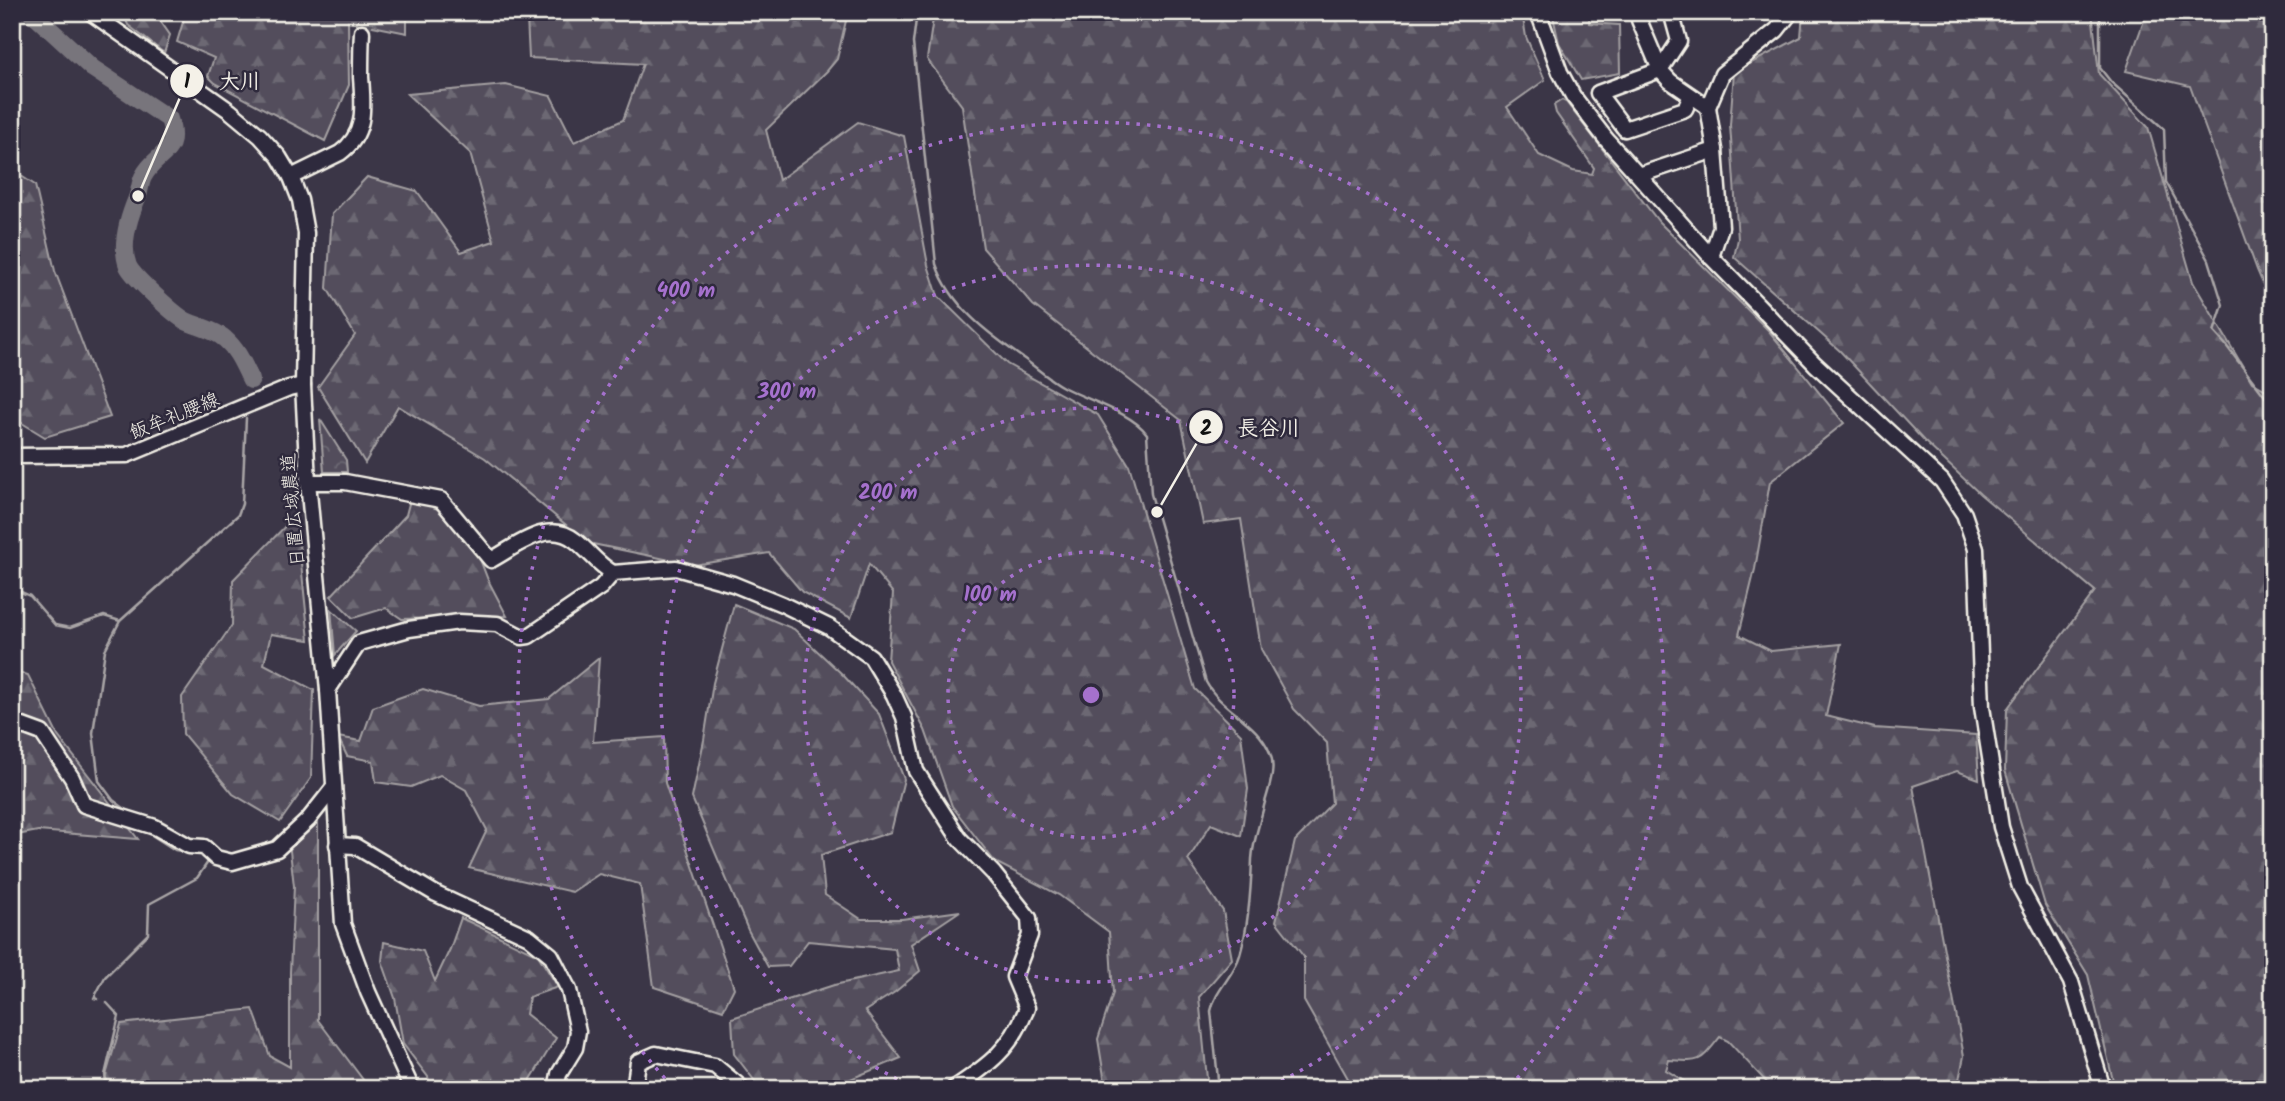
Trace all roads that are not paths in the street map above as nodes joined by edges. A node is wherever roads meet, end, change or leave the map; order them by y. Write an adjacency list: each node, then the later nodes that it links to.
1 (90, 12): 12 (street, 日置広域農道)
2 (1538, 12): 11 (street)
3 (1791, 12): 9 (street)
4 (1675, 13): 7 (street)
5 (1639, 20): 7 (street)
6 (362, 32): 12 (street)
7 (1660, 70): 8 (street); 8 (street)
8 (1691, 96): 9 (street)
9 (1708, 107): 10 (street)
10 (1714, 150): 11 (street); 13 (street)
11 (1639, 175): 13 (street)
12 (290, 177): 14 (street, 日置広域農道)
13 (1711, 257): 27 (street)
14 (303, 385): 15 (street, 飯牟礼腰線); 16 (street, 日置広域農道)
15 (12, 456)
16 (308, 482): 17 (street); 18 (street, 日置広域農道)
17 (613, 573): 18 (street); 26 (street)
18 (328, 690): 20 (street, 日置広域農道)
19 (12, 722): 20 (street)
20 (334, 787): 21 (street, 日置広域農道)
21 (337, 845): 22 (street, 日置広域農道); 23 (street)
22 (412, 1089)
23 (556, 1089)
24 (634, 1089): 25 (street)
25 (743, 1089)
26 (953, 1089)
27 (2103, 1089)

